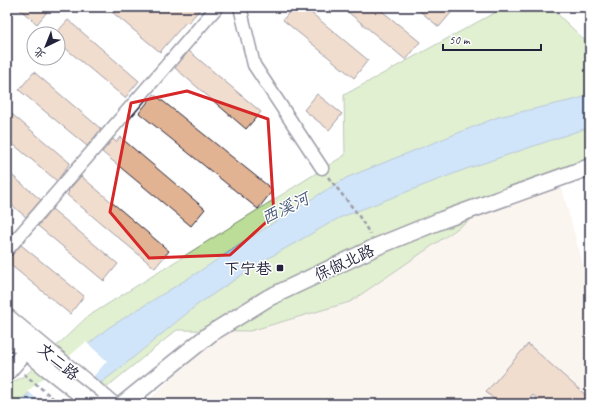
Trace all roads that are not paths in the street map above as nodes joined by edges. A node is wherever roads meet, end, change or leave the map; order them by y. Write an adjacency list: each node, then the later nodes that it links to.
1 (217, 7): 5 (street)
2 (240, 7): 4 (street)
3 (590, 166): 12 (main road, 保俶北路)
4 (322, 168)
5 (7, 250)
6 (7, 317): 9 (main road, 文二路)
7 (7, 335): 8 (main road, 文二路)
8 (26, 351): 9 (main road, 文二路); 10 (street)
9 (52, 363): 11 (main road, 文二路, bridge)
10 (14, 372)
11 (102, 401)
12 (123, 404)

